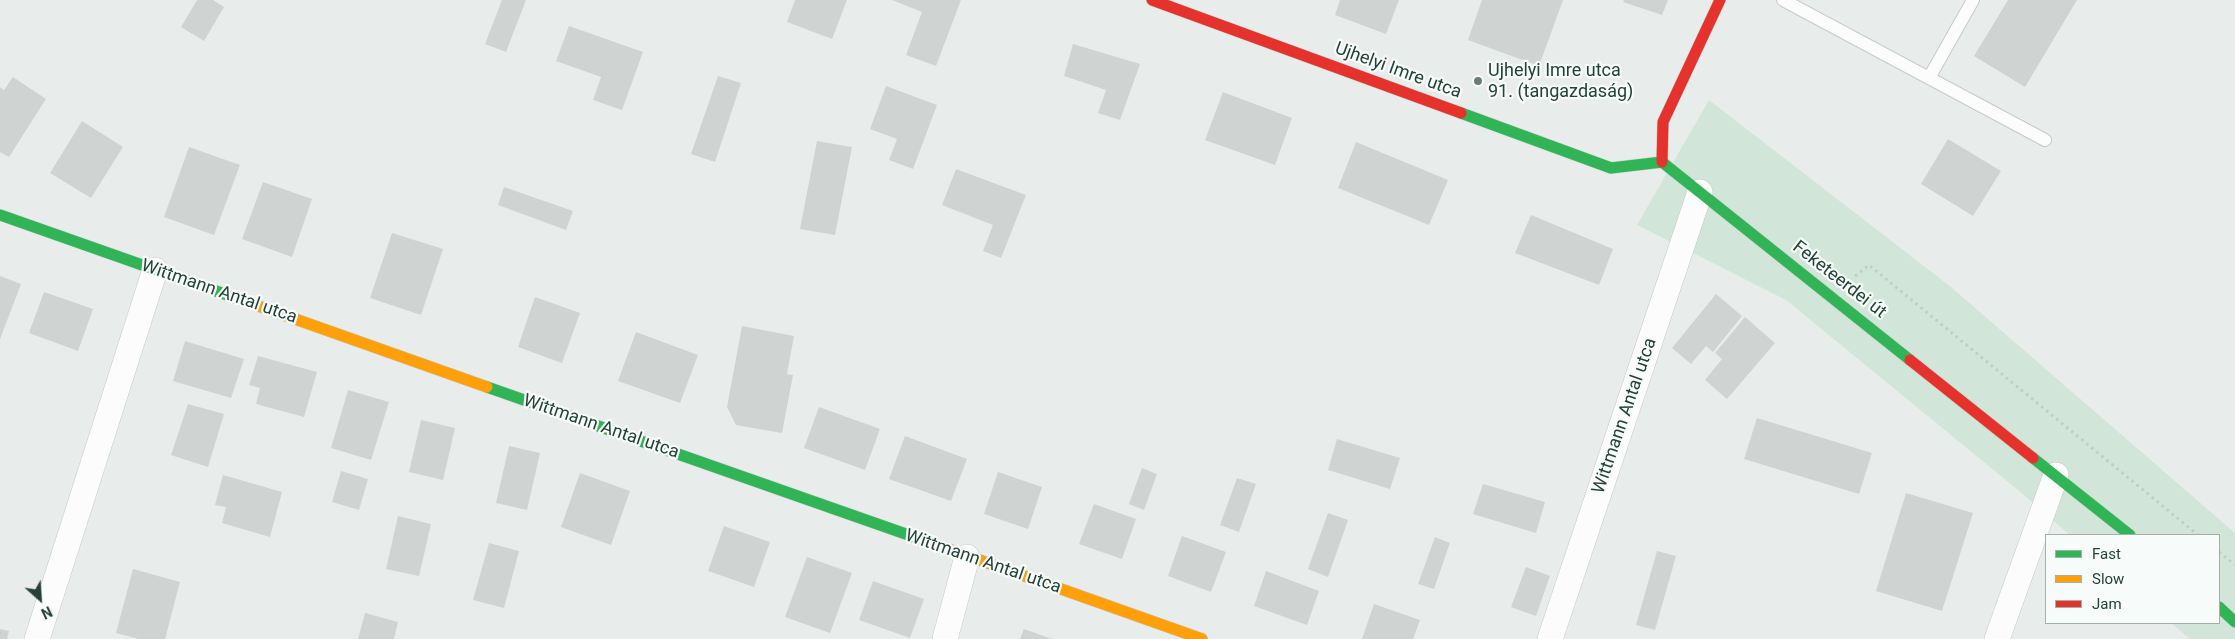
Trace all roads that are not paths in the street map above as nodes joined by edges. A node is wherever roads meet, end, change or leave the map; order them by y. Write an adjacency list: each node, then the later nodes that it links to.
1 (1152, 0): 7 (street, Ujhelyi Imre utca)
2 (1720, 0): 7 (street)
3 (1783, 0): 5 (lane)
4 (1973, 0): 5 (lane)
5 (1929, 78): 6 (lane)
6 (2045, 140)
7 (1662, 162): 8 (street, Feketeerdei út)
8 (1700, 192): 11 (street, Feketeerdei út); 19 (street, Wittmann Antal utca)
9 (0, 215): 10 (street, Wittmann Antal utca)
10 (156, 270): 13 (street, Wittmann Antal utca); 16 (street)
11 (2056, 475): 12 (street, Feketeerdei út); 20 (street)
12 (2129, 534)
13 (967, 557): 17 (street); 18 (street, Wittmann Antal utca)
14 (2220, 608): 15 (street)
15 (2235, 622)
16 (37, 639)
17 (945, 639)
18 (1202, 639)
19 (1550, 639)
20 (1997, 639)

